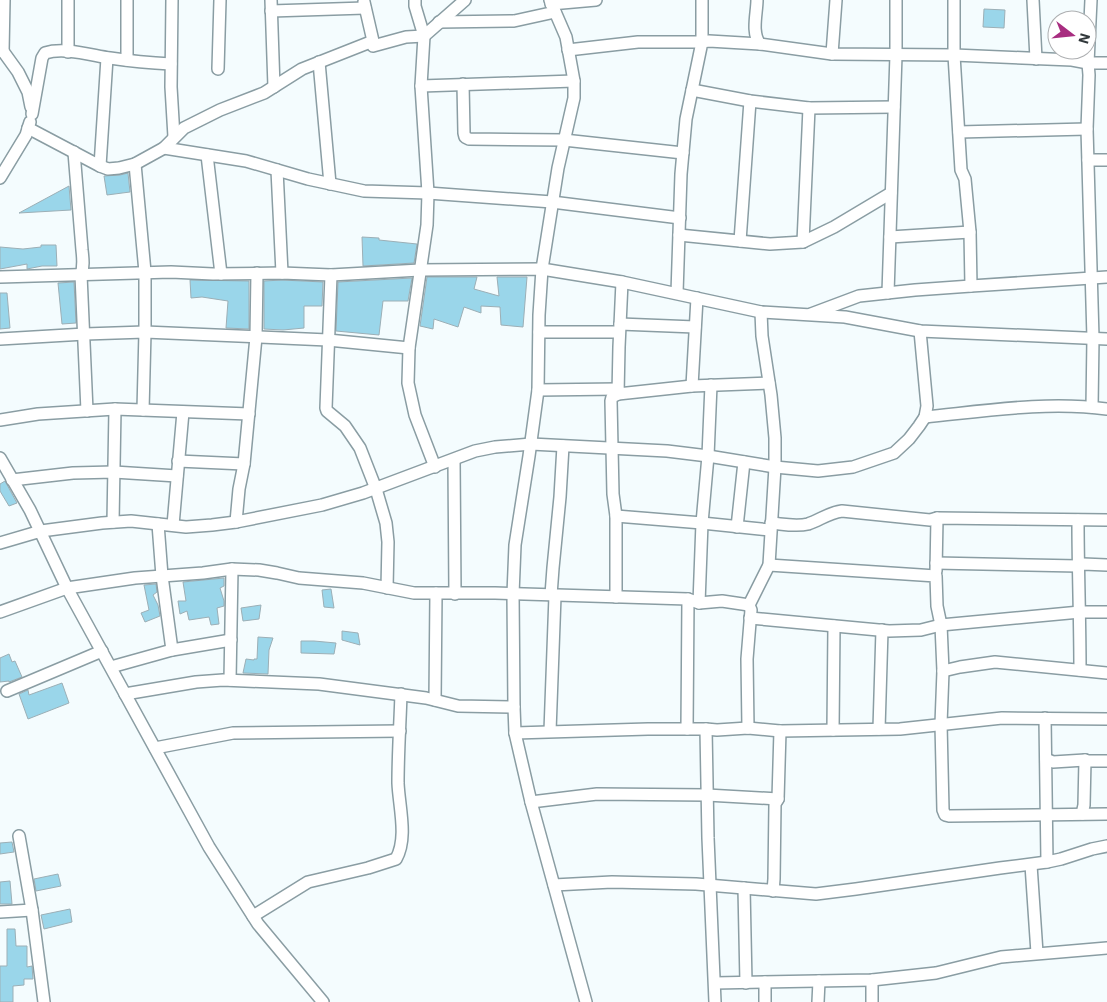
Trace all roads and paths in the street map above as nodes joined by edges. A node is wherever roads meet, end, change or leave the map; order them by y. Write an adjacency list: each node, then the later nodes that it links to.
1 (4, 0): 24 (street)
2 (68, 0): 26 (street)
3 (127, 0): 32 (street)
4 (172, 0): 35 (street)
5 (220, 0): 37 (street)
6 (415, 0): 20 (street)
7 (465, 0): 19 (street)
8 (596, 0): 17 (street)
9 (702, 0): 22 (street)
10 (758, 0): 23 (street)
11 (836, 0): 27 (street)
12 (896, 0): 28 (street)
13 (954, 0): 29 (street)
14 (1033, 0): 31 (street)
15 (1091, 0): 34 (street)
16 (365, 4): 18 (street); 21 (street)
17 (552, 5): 19 (street); 25 (street)
18 (271, 6): 41 (street)
19 (439, 22): 20 (street)
20 (424, 36): 21 (street); 40 (street)
21 (373, 41): 33 (street)
22 (702, 42): 23 (street); 25 (street); 42 (street)
23 (760, 44): 27 (street)
24 (2, 49): 46 (street)
25 (568, 50): 38 (street)
26 (68, 52): 30 (street); 46 (street)
27 (832, 54): 28 (street)
28 (896, 55): 29 (street); 44 (street)
29 (954, 55): 31 (street); 49 (street)
30 (107, 58): 32 (street); 59 (street)
31 (1036, 58): 34 (street)
32 (127, 60): 35 (street)
33 (319, 62): 41 (street); 62 (street)
34 (1088, 63): 36 (street); 48 (street)
35 (171, 64): 50 (street)
36 (1107, 64)
37 (218, 69)
38 (574, 81): 39 (street); 51 (street)
39 (463, 84): 40 (street); 51 (street)
40 (421, 86): 64 (street)
41 (274, 87): 50 (street)
42 (692, 90): 43 (street); 54 (street)
43 (750, 101): 45 (street); 70 (street)
44 (894, 107): 45 (street); 63 (street)
45 (809, 108): 71 (street)
46 (32, 114): 47 (street)
47 (28, 128): 53 (street); 61 (street)
48 (1087, 129): 49 (street); 56 (street)
49 (959, 132): 67 (street)
50 (174, 137): 52 (street)
51 (564, 140): 54 (street); 65 (street)
52 (164, 148): 55 (street); 58 (street)
53 (74, 152): 59 (street); 78 (street)
54 (683, 153): 66 (street)
55 (207, 155): 60 (street); 77 (street)
56 (1088, 160): 57 (street); 82 (street)
57 (1107, 160)
58 (135, 164): 59 (street); 74 (street)
59 (100, 166)
60 (277, 170): 62 (street); 76 (street)
61 (0, 178)
62 (330, 184): 64 (street)
63 (891, 192): 69 (street); 71 (street)
64 (428, 193): 65 (street); 73 (street)
65 (552, 202): 66 (street); 72 (street)
66 (680, 218): 68 (street)
67 (970, 232): 69 (street); 84 (street)
68 (679, 235): 70 (street); 85 (street)
69 (890, 237): 86 (street)
70 (740, 241): 71 (street)
71 (802, 242)
72 (542, 269): 73 (street); 83 (street); 94 (street)
73 (420, 270): 79 (street); 101 (street)
74 (145, 272): 77 (street); 78 (street); 93 (street)
75 (257, 273): 76 (street); 77 (street); 96 (street)
76 (282, 273): 79 (street)
77 (221, 274)
78 (81, 275): 80 (street); 95 (street)
79 (331, 275): 100 (street)
80 (0, 277)
81 (1107, 277): 82 (street)
82 (1091, 278): 84 (street); 97 (street)
83 (622, 282): 85 (street); 91 (street)
84 (971, 286): 86 (street)
85 (677, 293): 87 (street)
86 (888, 293): 89 (street)
87 (696, 298): 88 (street); 90 (street)
88 (761, 312): 89 (street); 102 (street)
89 (807, 315): 92 (street)
90 (695, 327): 91 (street); 104 (street)
91 (620, 328): 94 (street); 106 (street)
92 (920, 331): 97 (street); 114 (street)
93 (145, 332): 95 (street); 96 (street); 110 (street)
94 (539, 332): 105 (street)
95 (85, 334): 98 (street); 111 (street)
96 (256, 337): 100 (street); 113 (street)
97 (1093, 338): 99 (street); 107 (street)
98 (0, 339)
99 (1107, 339)
100 (328, 340): 101 (street); 131 (street)
101 (409, 348): 125 (street)
102 (769, 383): 103 (street); 126 (street)
103 (711, 385): 104 (street); 119 (street)
104 (692, 386): 106 (street)
105 (538, 390): 106 (street); 116 (street)
106 (618, 391): 118 (street)
107 (1092, 407): 109 (street); 114 (street)
108 (114, 409): 110 (street); 111 (street); 128 (street)
109 (1107, 409)
110 (142, 410): 112 (street)
111 (88, 411): 115 (street)
112 (183, 412): 113 (street); 122 (street)
113 (249, 414): 124 (street)
114 (925, 417): 126 (street)
115 (0, 420)
116 (531, 444): 117 (street); 121 (street); 156 (street)
117 (563, 446): 118 (street); 157 (street)
118 (612, 449): 119 (street); 132 (street)
119 (708, 456): 123 (street); 138 (street)
120 (0, 458): 127 (street)
121 (454, 460): 125 (street); 155 (street)
122 (178, 461): 124 (street); 129 (street)
123 (744, 462): 126 (street); 141 (street)
124 (244, 464): 137 (street)
125 (435, 467): 131 (street)
126 (775, 467): 142 (street)
127 (3, 470): 130 (street)
128 (114, 472): 129 (street); 130 (street); 136 (street)
129 (177, 476): 140 (street)
130 (12, 480): 143 (street)
131 (376, 489): 137 (street); 153 (street)
132 (616, 516): 138 (street); 158 (street)
133 (937, 518): 134 (street); 142 (street); 145 (street)
134 (1078, 520): 135 (street); 148 (street)
135 (1107, 520)
136 (113, 522): 139 (street); 143 (street)
137 (236, 522): 140 (street)
138 (702, 523): 141 (street); 159 (street)
139 (158, 524): 140 (street); 150 (street)
140 (173, 525)
141 (737, 527): 142 (street)
142 (771, 527): 146 (street)
143 (41, 531): 144 (street); 152 (street)
144 (0, 543)
145 (936, 563): 148 (street); 151 (street)
146 (769, 565): 151 (street); 160 (street)
147 (1107, 565): 148 (street)
148 (1078, 566): 162 (street)
149 (232, 569): 150 (street); 153 (street); 168 (street)
150 (162, 576): 152 (street); 169 (street)
151 (936, 576): 166 (street)
152 (67, 588): 161 (street); 170 (street)
153 (387, 588): 154 (street)
154 (436, 593): 155 (street); 179 (street)
155 (455, 594): 156 (street)
156 (512, 594): 157 (street); 180 (street)
157 (553, 595): 158 (street); 190 (street)
158 (616, 597): 159 (street)
159 (694, 601): 160 (street); 185 (street)
160 (749, 605): 164 (street)
161 (0, 612)
162 (1080, 612): 163 (street); 166 (street); 172 (street)
163 (1107, 612)
164 (750, 618): 165 (street); 184 (street)
165 (834, 626): 167 (street); 188 (street)
166 (941, 626): 167 (street); 173 (street)
167 (882, 630): 187 (street)
168 (231, 640): 169 (street); 175 (street)
169 (172, 650): 171 (street)
170 (102, 651): 171 (street); 176 (street)
171 (111, 667): 177 (street)
172 (1080, 670): 173 (street); 174 (street)
173 (943, 671): 183 (street)
174 (1107, 673)
175 (230, 680): 177 (street); 178 (street)
176 (6, 691)
177 (126, 694): 193 (street)
178 (401, 694): 179 (street); 189 (street)
179 (435, 700): 180 (street)
180 (514, 707): 192 (street)
181 (1045, 718): 182 (street); 183 (street); 194 (street)
182 (1107, 719)
183 (941, 724): 187 (street); 202 (street)
184 (748, 728): 186 (street); 191 (street)
185 (687, 729): 186 (street); 190 (street)
186 (706, 729): 197 (street)
187 (879, 729): 188 (street)
188 (833, 730): 191 (street)
189 (400, 731): 193 (street); 213 (street)
190 (550, 731): 192 (street)
191 (780, 731): 198 (street)
192 (515, 733): 199 (street)
193 (155, 748): 213 (street)
194 (1046, 758): 195 (street); 202 (street)
195 (1085, 760): 196 (street); 200 (street)
196 (1107, 761)
197 (708, 795): 198 (street); 199 (street); 208 (street)
198 (778, 799): 210 (street)
199 (531, 802): 207 (street)
200 (1082, 814): 201 (street); 202 (street)
201 (1107, 814)
202 (1047, 815): 205 (street)
203 (19, 836): 211 (street)
204 (1107, 846): 205 (street)
205 (1047, 862): 206 (street)
206 (1031, 865): 210 (street); 215 (street)
207 (554, 884): 208 (street); 223 (street)
208 (710, 886): 209 (street); 220 (street)
209 (744, 888): 210 (street); 218 (street)
210 (773, 891)
211 (32, 910): 212 (street); 221 (street)
212 (0, 912)
213 (253, 916): 222 (street)
214 (1107, 948): 215 (street)
215 (1037, 953): 216 (street)
216 (872, 980): 217 (street); 227 (street)
217 (819, 981): 219 (street); 226 (street)
218 (746, 982): 219 (street); 220 (street)
219 (765, 982): 225 (street)
220 (715, 983): 224 (street)
221 (44, 1002)
222 (323, 1002)
223 (586, 1002)
224 (715, 1002)
225 (765, 1002)
226 (818, 1002)
227 (872, 1002)

